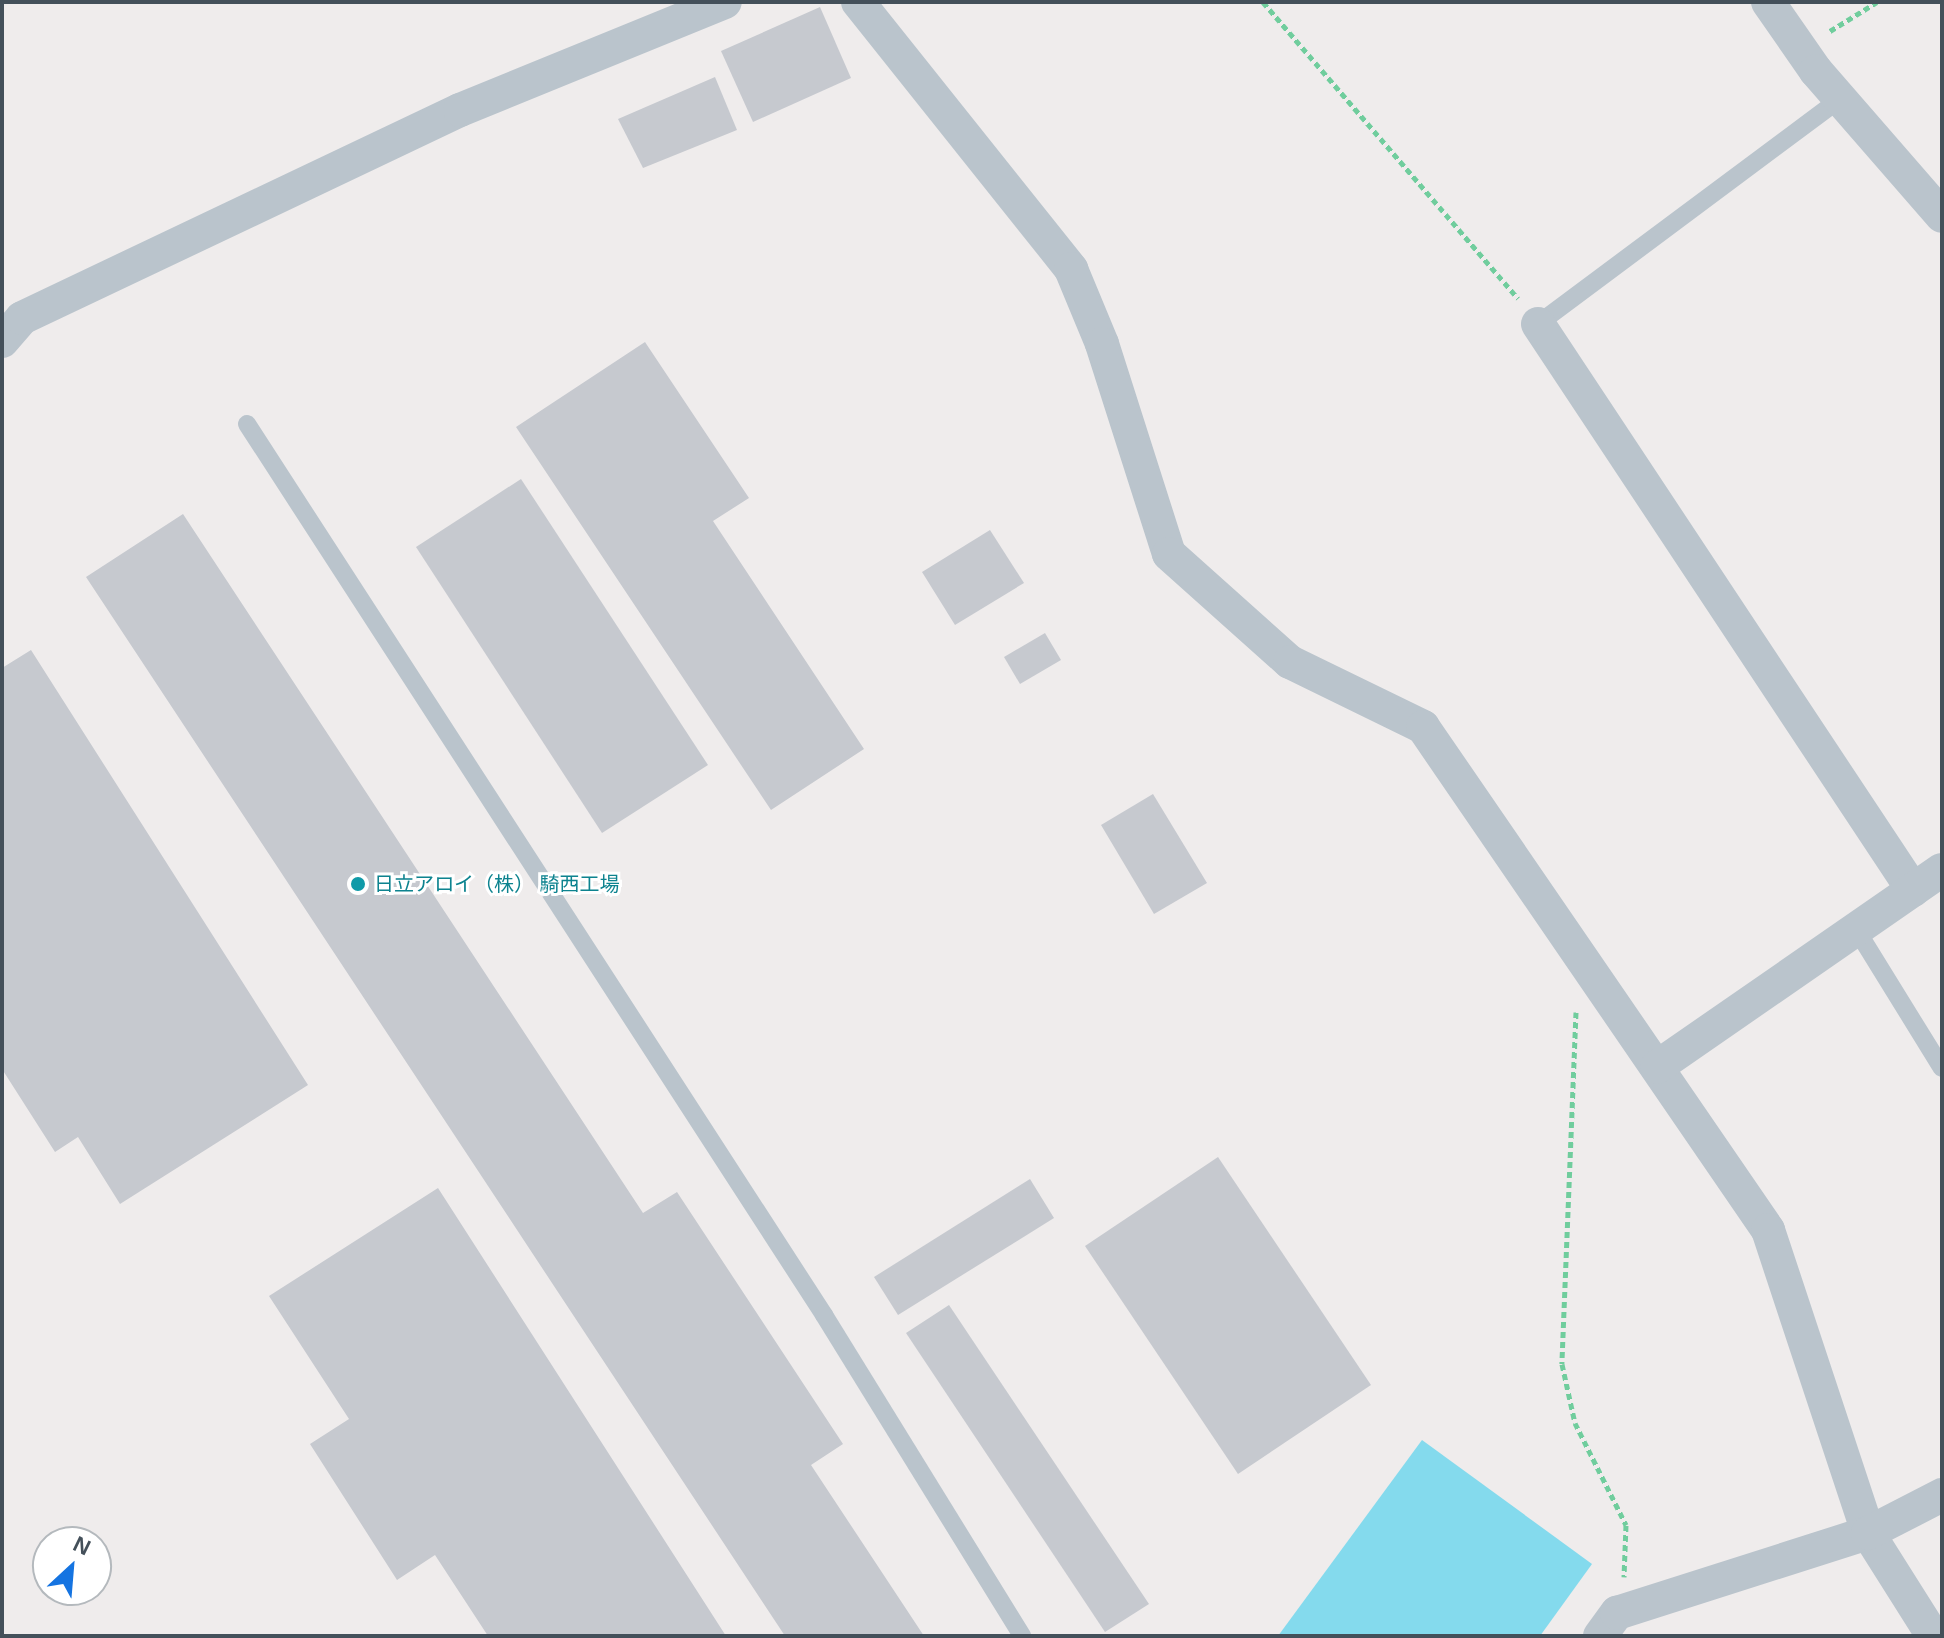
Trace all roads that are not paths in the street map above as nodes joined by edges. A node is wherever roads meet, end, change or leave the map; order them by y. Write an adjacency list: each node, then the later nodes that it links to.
1 (725, 2): 7 (street)
2 (858, 2): 12 (street)
3 (1768, 2): 4 (street)
4 (1840, 99): 5 (street); 6 (lane)
5 (1942, 216)
6 (1538, 324): 10 (street)
7 (2, 341)
8 (247, 424): 17 (lane)
9 (1942, 870): 10 (street)
10 (1913, 890): 11 (street)
11 (1856, 929): 12 (street); 13 (lane)
12 (1657, 1067): 15 (street)
13 (1942, 1068)
14 (1942, 1495): 15 (street)
15 (1868, 1533): 16 (street); 18 (street)
16 (1608, 1625)
17 (1022, 1636)
18 (1933, 1636)

